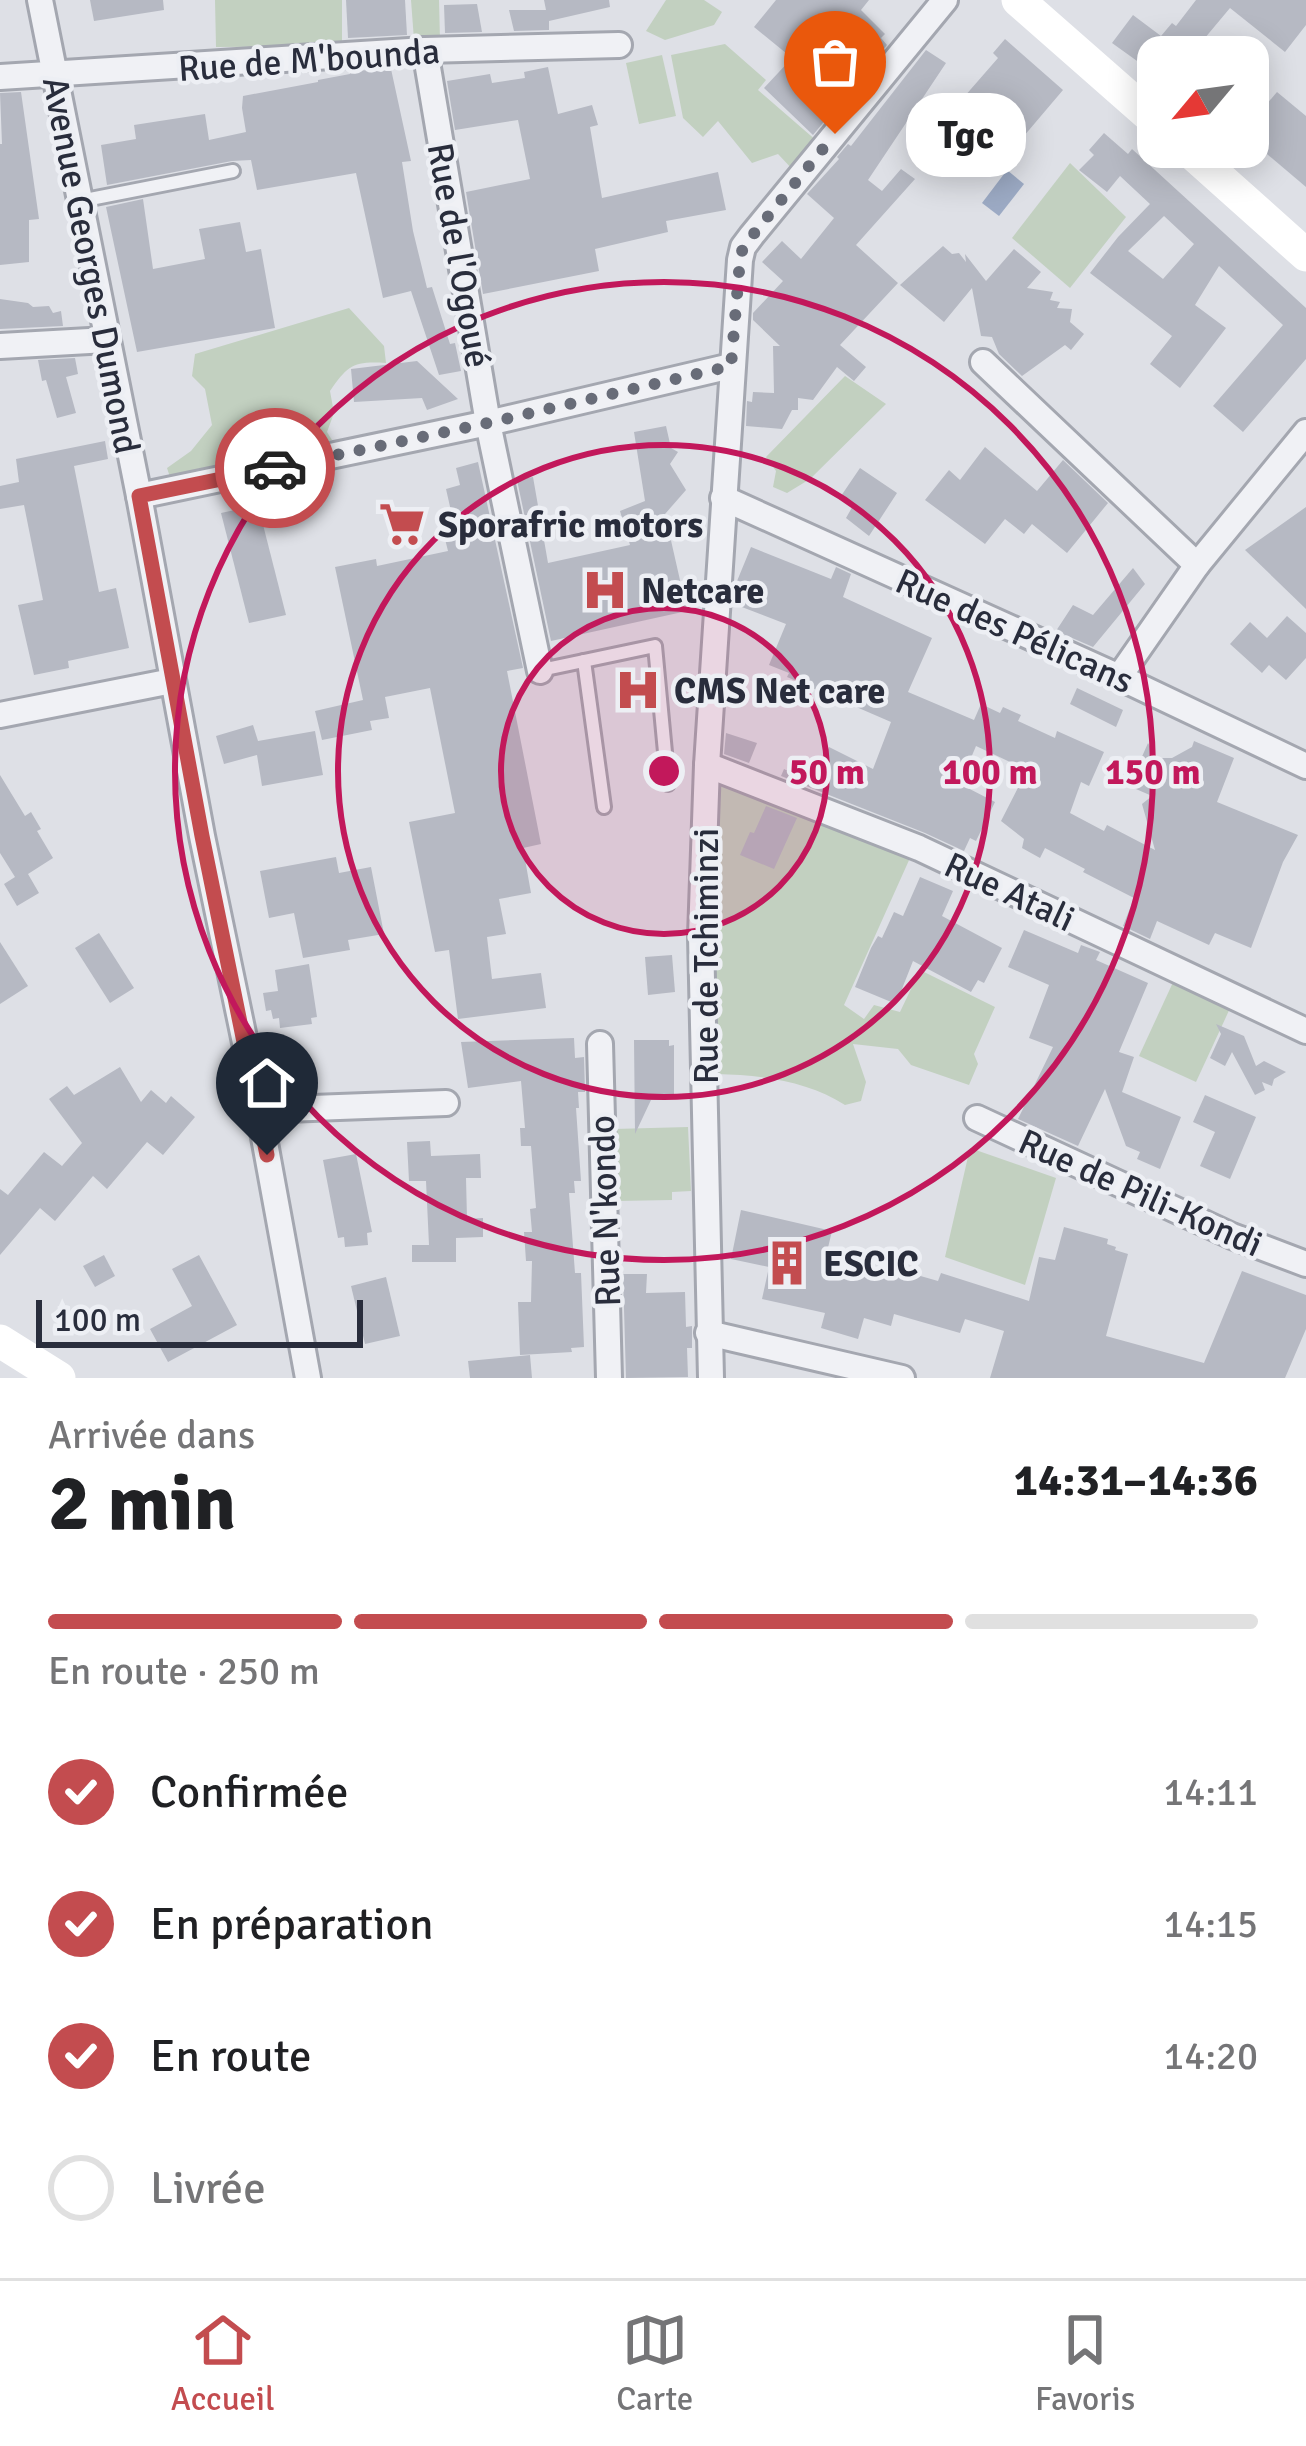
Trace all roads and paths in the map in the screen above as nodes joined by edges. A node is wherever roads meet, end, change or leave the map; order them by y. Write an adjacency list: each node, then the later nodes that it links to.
1 (40, 0): 6 (street, Avenue Georges Dumond)
2 (945, 0): 16 (street, Rue de Tchiminzi)
3 (1018, 0): 8 (street)
4 (619, 45): 5 (street, Rue de M'bounda)
5 (425, 50): 6 (street, Rue de M'bounda); 17 (street, Rue de l'Ogoué)
6 (53, 75): 7 (street, Rue de M'bounda); 11 (street, Avenue Georges Dumond)
7 (0, 77)
8 (1137, 105)
9 (1209, 168): 12 (street)
10 (233, 171): 11 (lane)
11 (79, 201): 13 (street, Avenue Georges Dumond)
12 (1306, 255)
13 (107, 340): 14 (street); 19 (street, Avenue Georges Dumond)
14 (0, 346)
15 (983, 362): 21 (street)
16 (731, 366): 17 (street); 20 (street, Rue de Tchiminzi)
17 (488, 423): 19 (street); 23 (street, Rue de l'Ogoué)
18 (1306, 432): 21 (street)
19 (139, 496): 25 (street, Avenue Georges Dumond)
20 (723, 498): 24 (street, Rue des Pélicans); 27 (street, Rue de Tchiminzi)
21 (1197, 565): 24 (street)
22 (584, 661): 23 (lane); 29 (lane); 30 (lane)
23 (540, 670)
24 (1119, 677): 28 (street, Rue des Pélicans)
25 (172, 681): 26 (street); 34 (street, Avenue Georges Dumond)
26 (0, 715)
27 (707, 765): 31 (street, Rue Atali); 37 (street, Rue de Tchiminzi)
28 (1306, 766)
29 (668, 784)
30 (604, 807)
31 (1306, 1031)
32 (600, 1044): 41 (street, Rue N'kondo)
33 (446, 1103): 34 (street)
34 (259, 1110): 40 (street, Avenue Georges Dumond)
35 (977, 1118): 36 (street, Rue de Pili-Kondi)
36 (1306, 1264)
37 (708, 1334): 42 (street, Rue de Tchiminzi); 43 (street)
38 (0, 1341): 39 (street)
39 (59, 1378)
40 (308, 1378)
41 (609, 1378)
42 (711, 1378)
43 (902, 1378)

